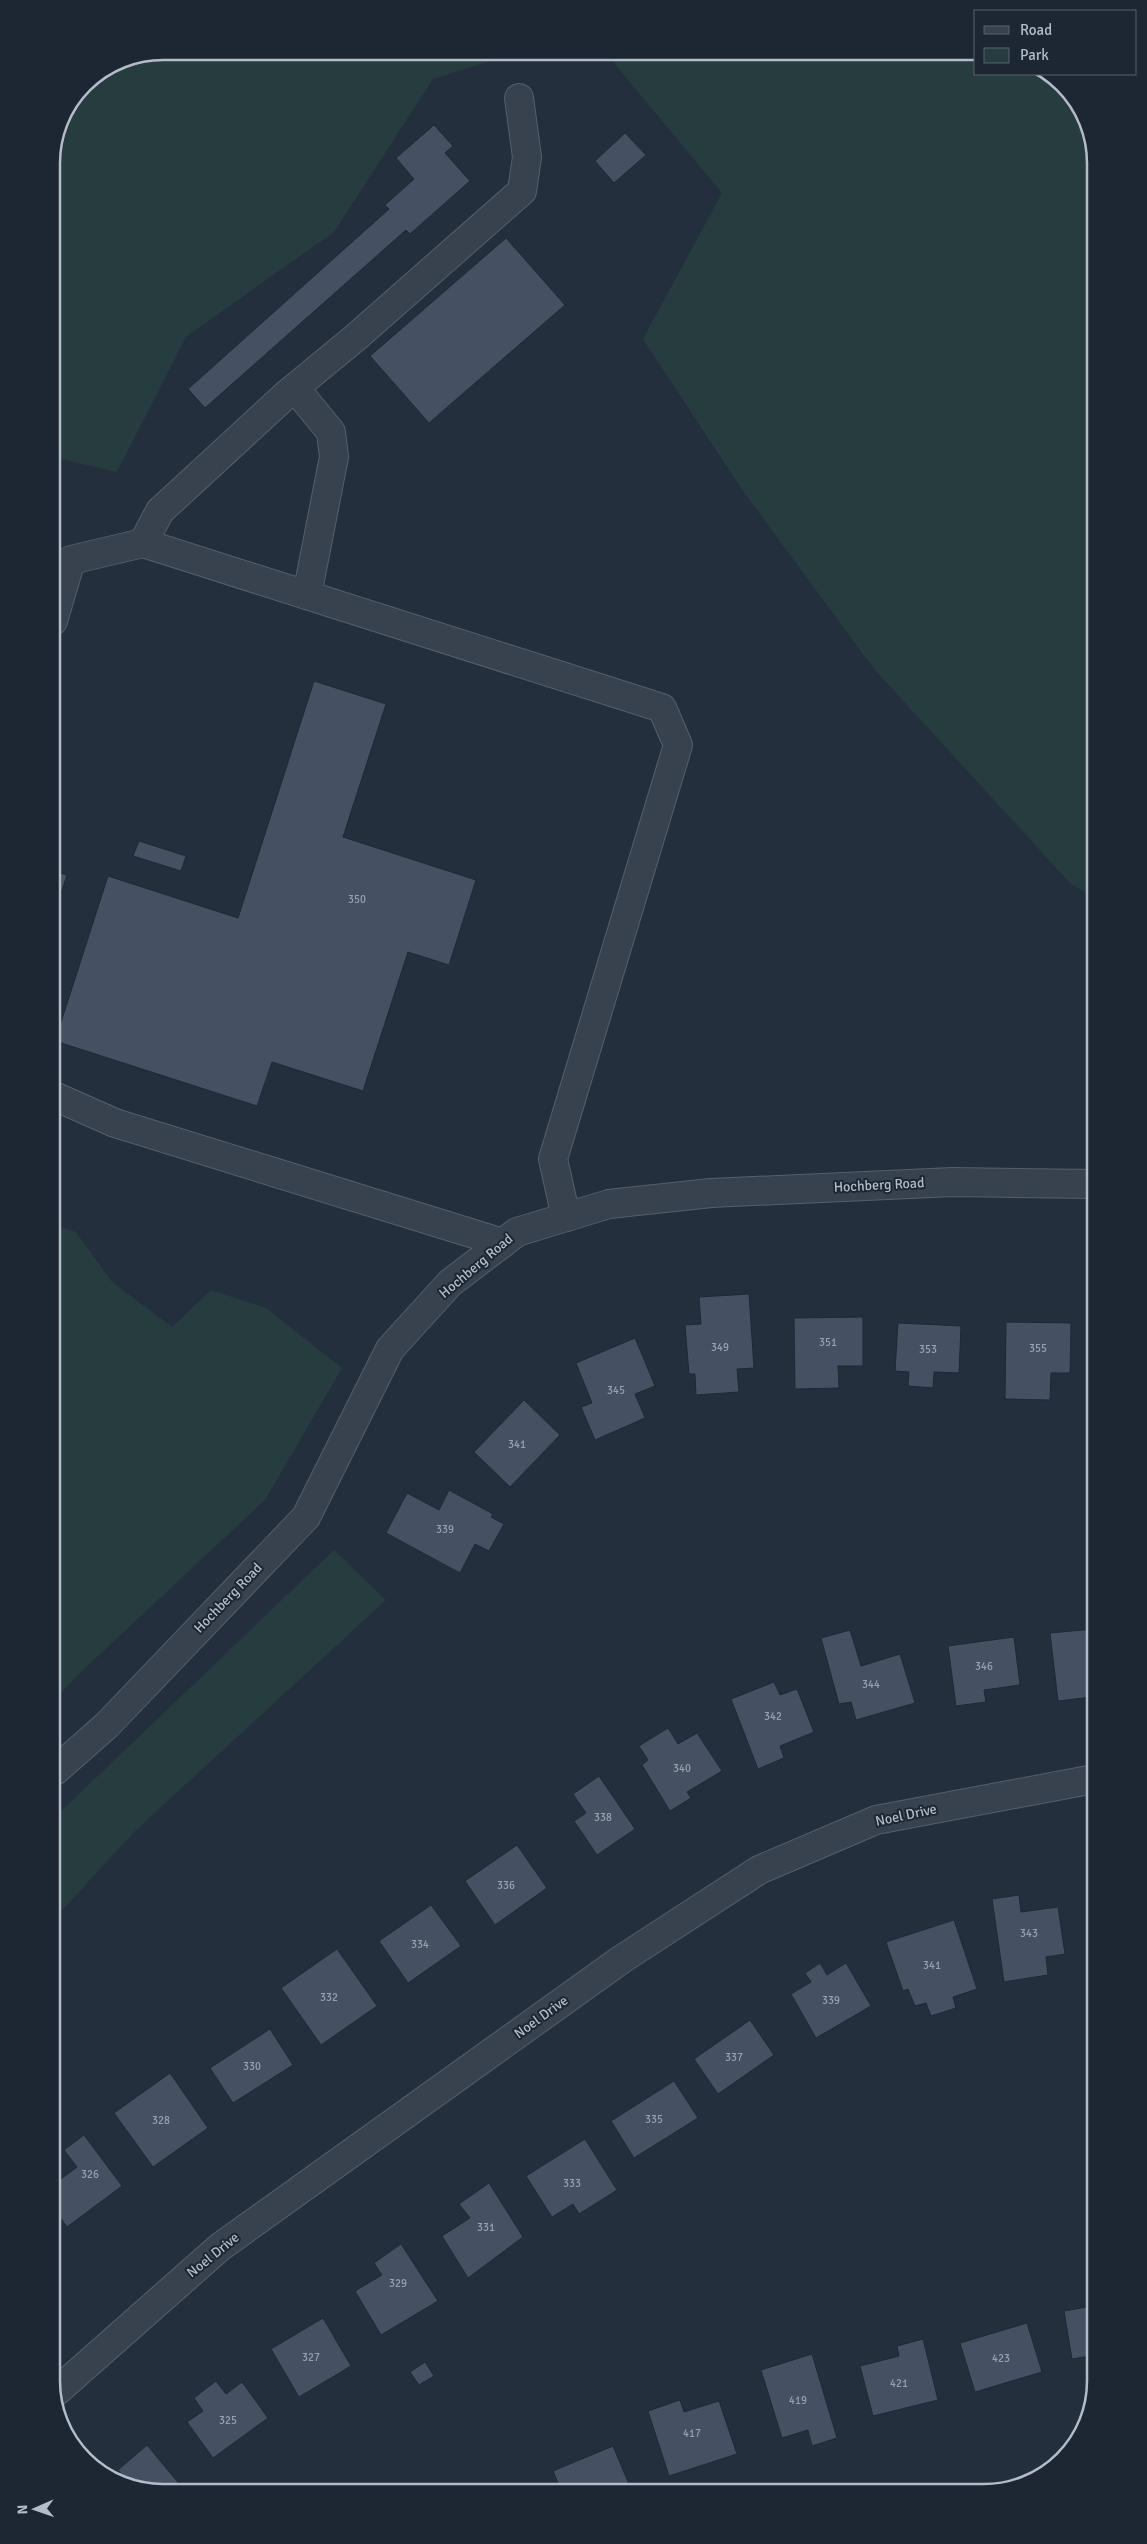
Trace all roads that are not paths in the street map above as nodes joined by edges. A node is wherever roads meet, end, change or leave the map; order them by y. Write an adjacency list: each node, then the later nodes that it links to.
1 (520, 98): 2 (street)
2 (288, 394): 3 (street); 4 (street)
3 (143, 544): 4 (street); 5 (street)
4 (307, 595): 8 (street)
5 (60, 596)
6 (60, 1099): 9 (street)
7 (1087, 1184): 8 (street, Hochberg Road)
8 (566, 1217): 9 (street, Hochberg Road)
9 (502, 1243): 10 (street, Hochberg Road)
10 (60, 1766)
11 (1087, 1780): 12 (street, Noel Drive)
12 (60, 2388)

